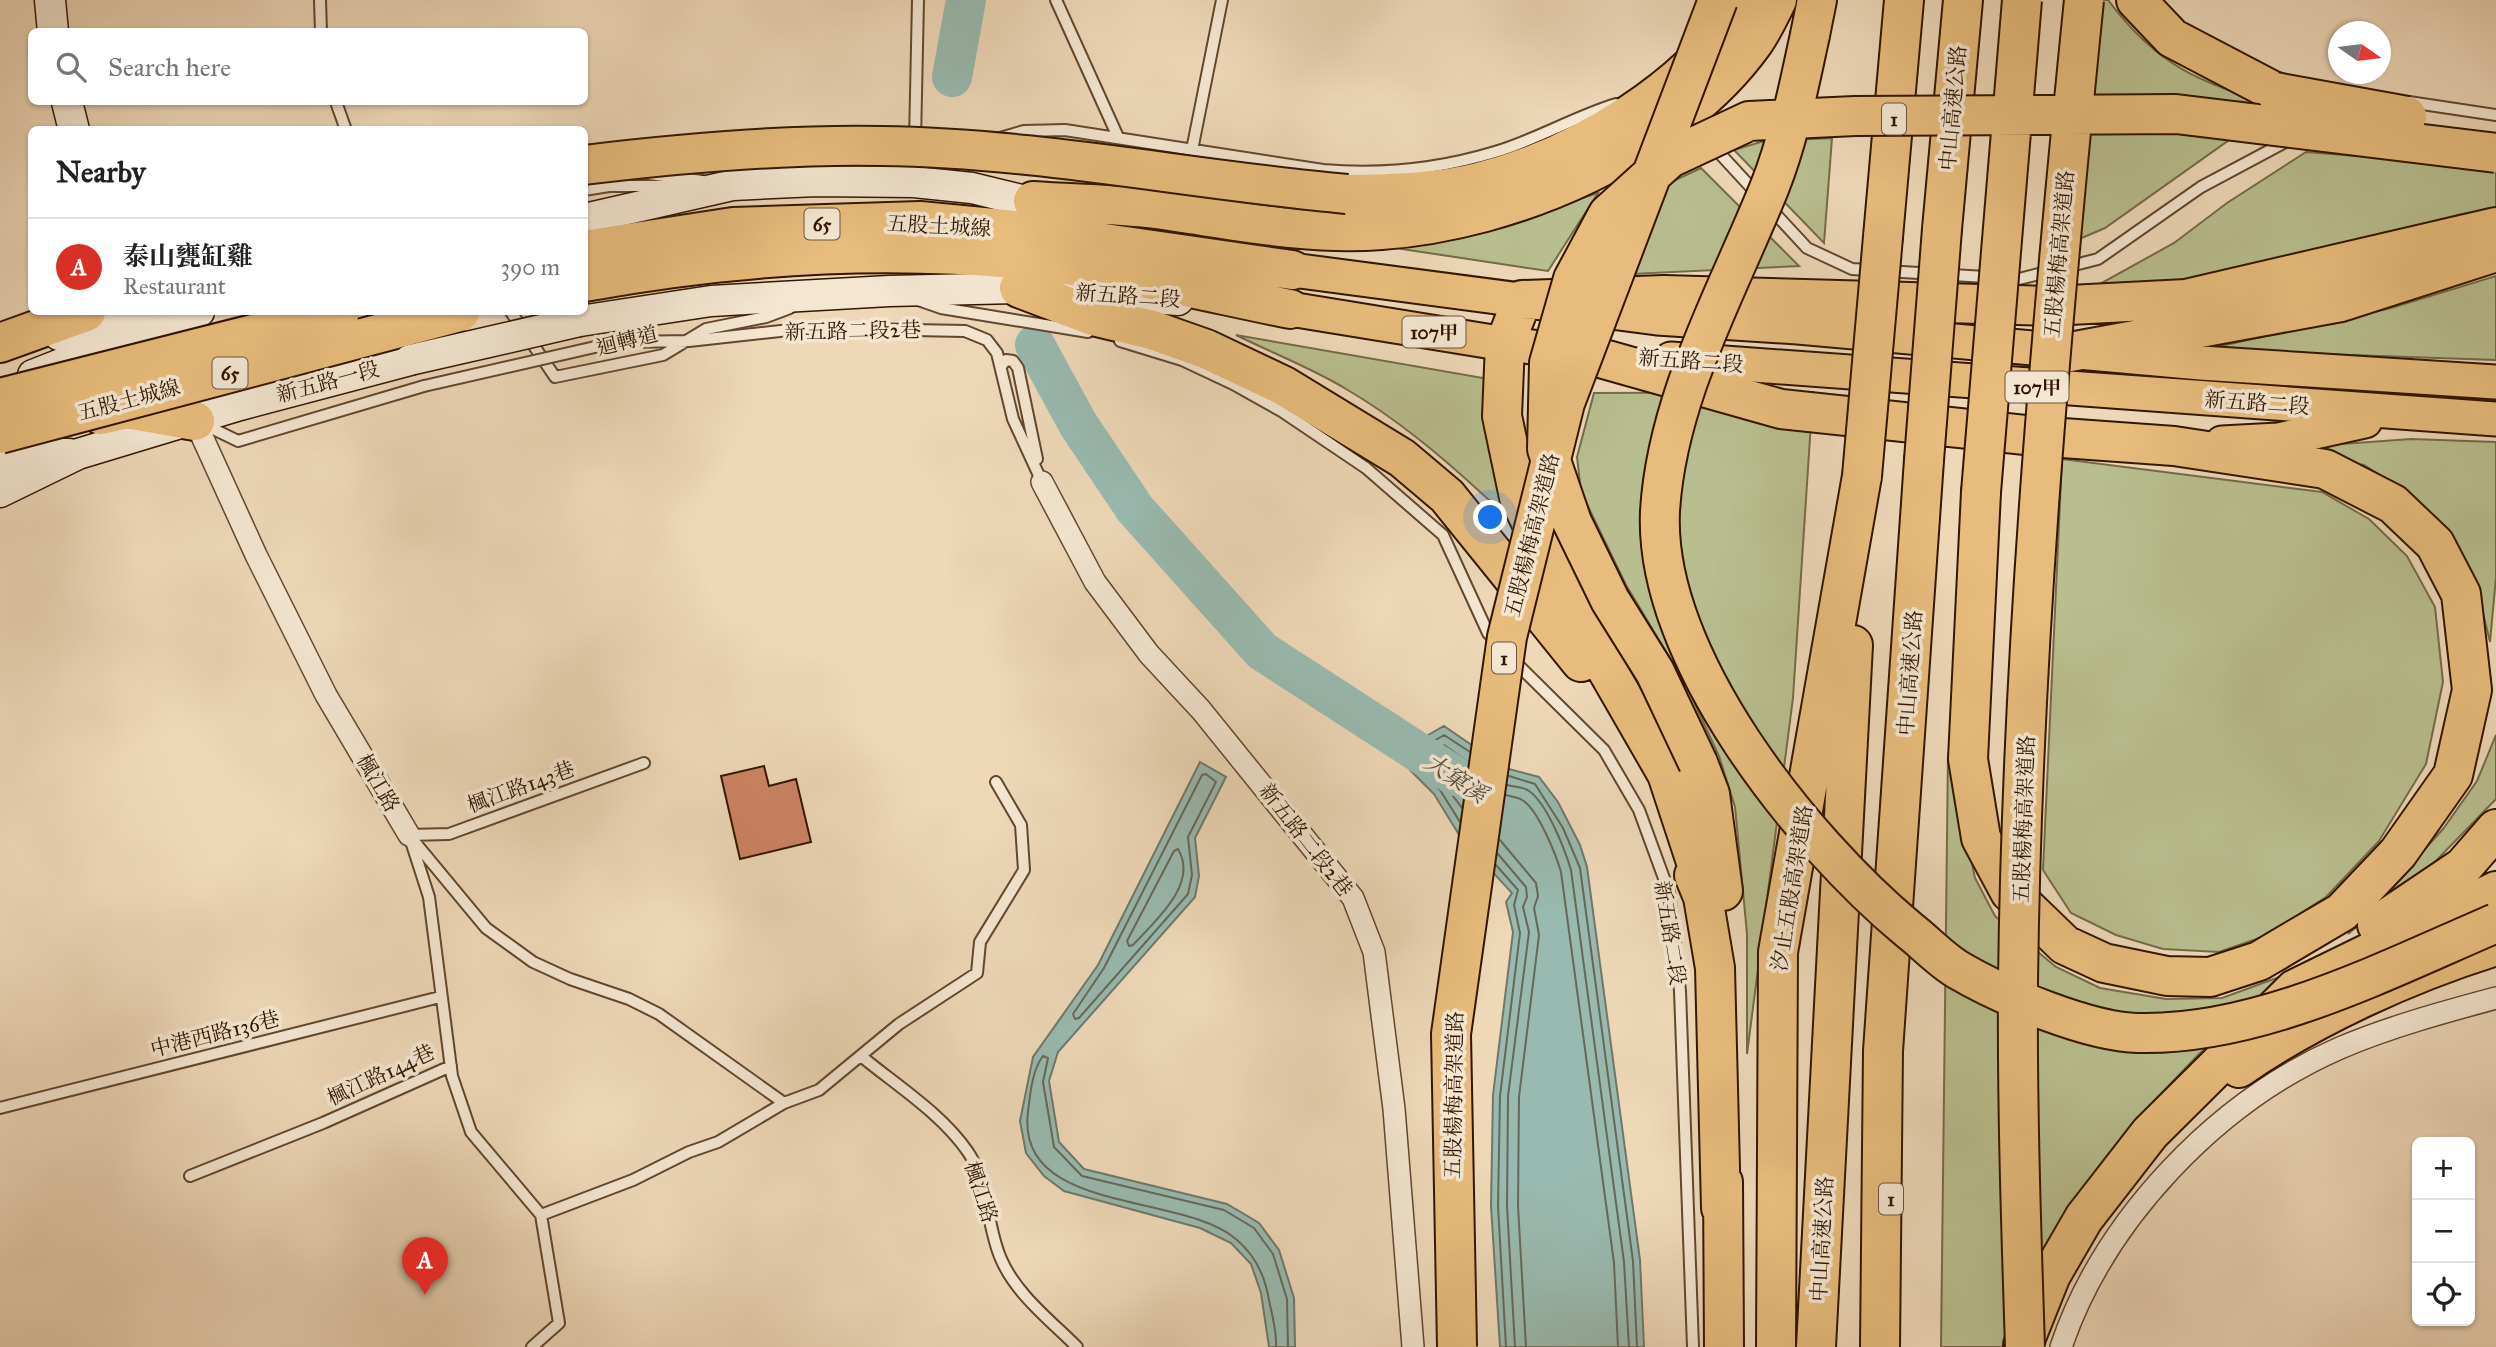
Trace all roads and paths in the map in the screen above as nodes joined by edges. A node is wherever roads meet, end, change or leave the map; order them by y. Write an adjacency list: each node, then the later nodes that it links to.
1 (50, 0): 15 (main road)
2 (320, 0): 16 (lane)
3 (918, 0): 34 (lane)
4 (1056, 0): 29 (lane)
5 (1222, 0): 30 (lane)
6 (1718, 0): 102 (highway, 五股楊梅高架道路 / 1, bridge)
7 (1746, 0): 33 (highway, bridge)
8 (1777, 0): 38 (highway)
9 (1904, 0): 73 (highway, 中山高速公路 / 1, bridge)
10 (1963, 0): 89 (highway, 中山高速公路 / 1, bridge)
11 (2022, 0): 78 (highway, bridge)
12 (2084, 0): 107 (highway, 五股楊梅高架道路, bridge)
13 (2136, 0): 27 (highway, bridge)
14 (1813, 18): 84 (highway, bridge)
15 (53, 28)
16 (321, 28)
17 (2372, 97): 23 (lane)
18 (1640, 98): 30 (lane)
19 (2400, 101): 22 (lane)
20 (68, 105): 25 (main road)
21 (338, 105): 26 (lane)
22 (2496, 115)
23 (2335, 116)
24 (2323, 123): 28 (lane)
25 (73, 126)
26 (345, 126)
27 (2496, 128)
28 (1698, 130)
29 (1118, 137): 30 (lane); 32 (lane)
30 (1192, 150)
31 (2496, 153): 95 (highway, bridge)
32 (949, 164)
33 (588, 165)
34 (920, 170): 36 (main road, 新五路二段 / 107甲); 38 (main road, 新五路二段 / 107甲)
35 (588, 177): 36 (lane)
36 (733, 185): 37 (lane); 39 (main road, 新五路二段 / 107甲)
37 (588, 189)
38 (1033, 201): 44 (main road, 新五路二段 / 107甲)
39 (588, 218)
40 (2496, 227): 49 (highway)
41 (588, 249): 42 (highway, 五股土城線 / 65)
42 (1056, 250): 44 (highway, 五股土城線 / 65); 45 (highway, 五股土城線 / 65); 50 (highway, 五股土城線 / 65)
43 (2496, 252): 63 (highway)
44 (1292, 270): 49 (main road, 新五路二段 / 107甲)
45 (588, 281)
46 (1018, 288): 47 (main road, 新五路二段 / 107甲); 50 (main road, 新五路二段 / 107甲); 83 (highway)
47 (889, 291): 48 (main road, 新五路二段 / 107甲); 57 (lane, 新五路二段)
48 (818, 296): 56 (main road, 新五路二段 / 107甲); 59 (lane, 迴轉道)
49 (1522, 300): 60 (highway); 63 (main road, 新五路二段 / 107甲)
50 (1290, 309): 60 (main road, 新五路二段 / 107甲)
51 (78, 315): 61 (highway)
52 (327, 315): 65 (highway, 五股土城線 / 65, bridge)
53 (449, 315): 69 (highway, 五股土城線 / 65, bridge)
54 (513, 315): 59 (lane, 迴轉道)
55 (149, 316): 61 (main road); 65 (main road); 68 (main road, 楓江路)
56 (580, 321): 68 (main road, 新五路一段 / 107甲, bridge)
57 (1098, 335)
58 (1110, 338): 98 (lane, 新五路二段)
59 (689, 341): 68 (lane, bridge); 74 (lane, 新五路二段2巷)
60 (1505, 344): 62 (main road, 新五路二段 / 107甲); 83 (highway)
61 (0, 345)
62 (1579, 352): 66 (main road, 新五路二段 / 107甲); 70 (highway)
63 (2070, 352): 64 (main road, 新五路二段 / 107甲)
64 (2496, 382)
65 (1, 390)
66 (2402, 413): 67 (main road, 新五路二段 / 107甲); 70 (main road)
67 (2496, 419)
68 (195, 421): 69 (highway); 71 (main road, 新五路一段 / 107甲); 81 (street, 楓江路)
69 (0, 436)
70 (2174, 446): 78 (highway)
71 (78, 454): 72 (main road, 新五路一段 / 107甲); 75 (main road, 新五路一段 / 107甲)
72 (0, 460)
73 (1862, 476): 103 (highway, 汐止五股高架道路 / 1); 104 (highway, 中山高速公路 / 1)
74 (1042, 482): 101 (street, 新五路二段2巷)
75 (0, 492)
76 (2496, 677): 78 (highway)
77 (643, 763): 81 (lane, 楓江路143巷)
78 (2453, 775)
79 (996, 782): 90 (lane)
80 (2496, 829): 86 (highway)
81 (409, 835): 87 (lane, 楓江路144巷); 92 (lane, 楓江路)
82 (2496, 891): 86 (highway)
83 (1703, 897): 95 (highway)
84 (2496, 923)
85 (2496, 946): 97 (highway)
86 (2295, 989): 97 (highway)
87 (440, 997): 91 (lane, 楓江路144巷); 93 (lane, 中港西路136巷)
88 (2496, 998): 108 (street)
89 (1884, 1051): 105 (highway, 中山高速公路 / 1); 106 (highway, 1)
90 (860, 1056): 92 (lane); 100 (lane, 楓江路)
91 (451, 1066): 94 (lane, 楓江路144巷); 96 (lane)
92 (784, 1102): 96 (lane)
93 (0, 1108)
94 (190, 1176)
95 (1721, 1208): 98 (highway)
96 (541, 1215): 99 (lane)
97 (2084, 1218): 107 (highway)
98 (1714, 1341)
99 (532, 1347)
100 (1077, 1347)
101 (1413, 1347)
102 (1457, 1347)
103 (1776, 1347)
104 (1816, 1347)
105 (1880, 1347)
106 (1898, 1347)
107 (2023, 1347)
108 (2061, 1347)

